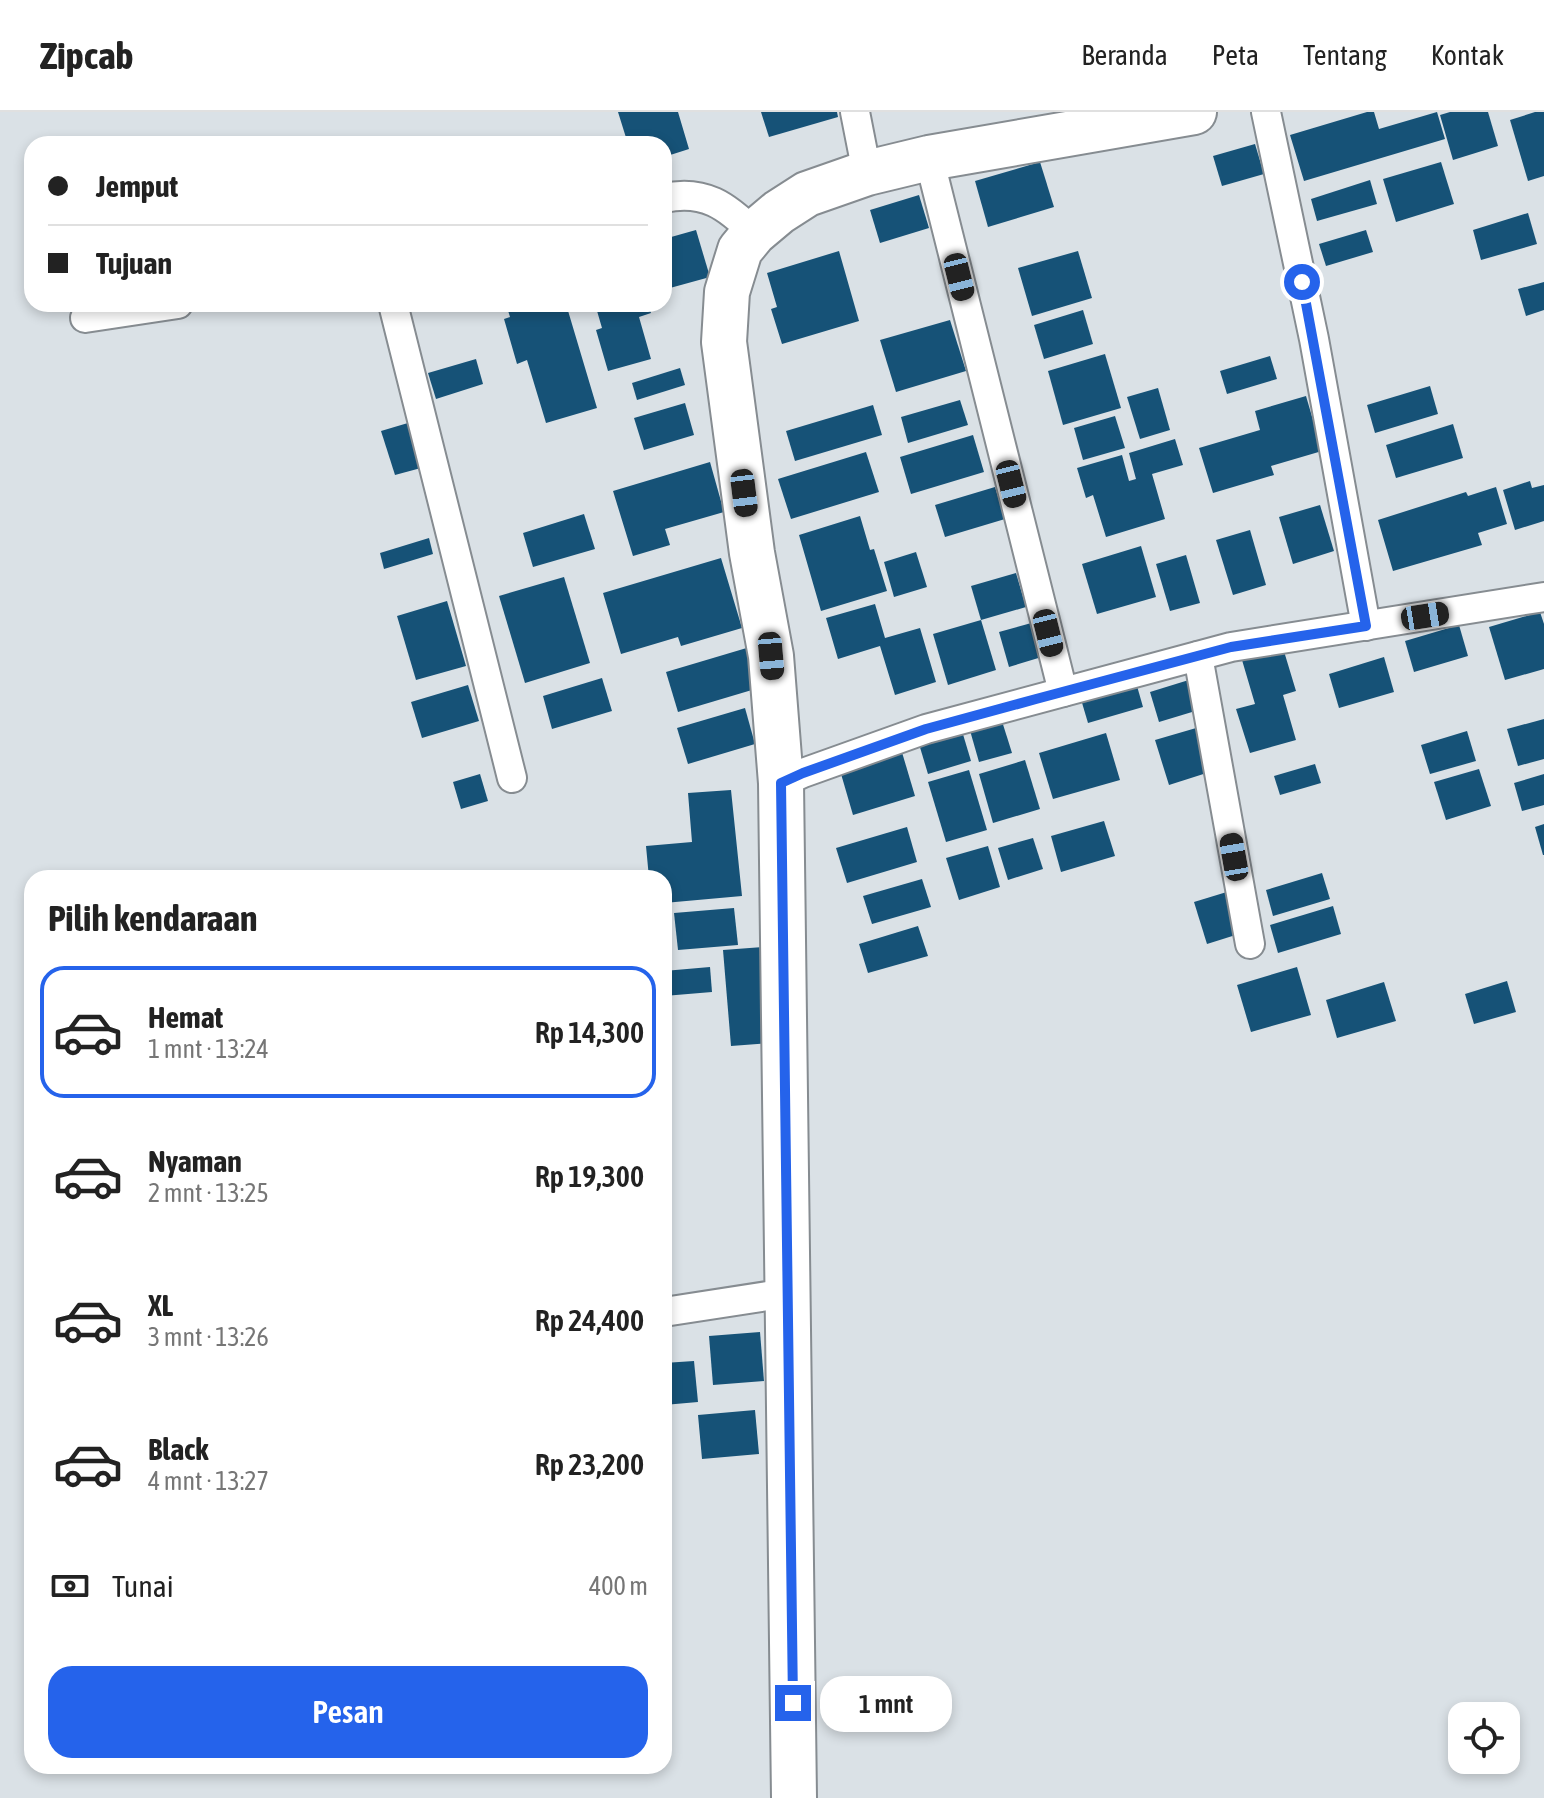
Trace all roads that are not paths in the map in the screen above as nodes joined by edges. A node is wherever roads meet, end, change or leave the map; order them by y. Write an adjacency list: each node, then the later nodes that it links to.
1 (855, 112): 6 (street)
2 (1194, 112): 4 (main road)
3 (1266, 112): 13 (street)
4 (1108, 119): 5 (main road)
5 (929, 158): 6 (main road); 15 (street)
6 (867, 173): 8 (main road)
7 (672, 198): 8 (street)
8 (754, 233): 17 (main road)
9 (125, 312): 11 (street)
10 (395, 312): 16 (street)
11 (85, 318)
12 (1544, 597): 13 (street)
13 (1366, 626): 14 (street)
14 (1198, 656): 15 (street); 18 (street)
15 (1063, 692): 17 (street)
16 (512, 778)
17 (781, 783): 19 (main road)
18 (1250, 944)
19 (787, 1293): 20 (street); 21 (main road)
20 (672, 1311)
21 (794, 1798)

